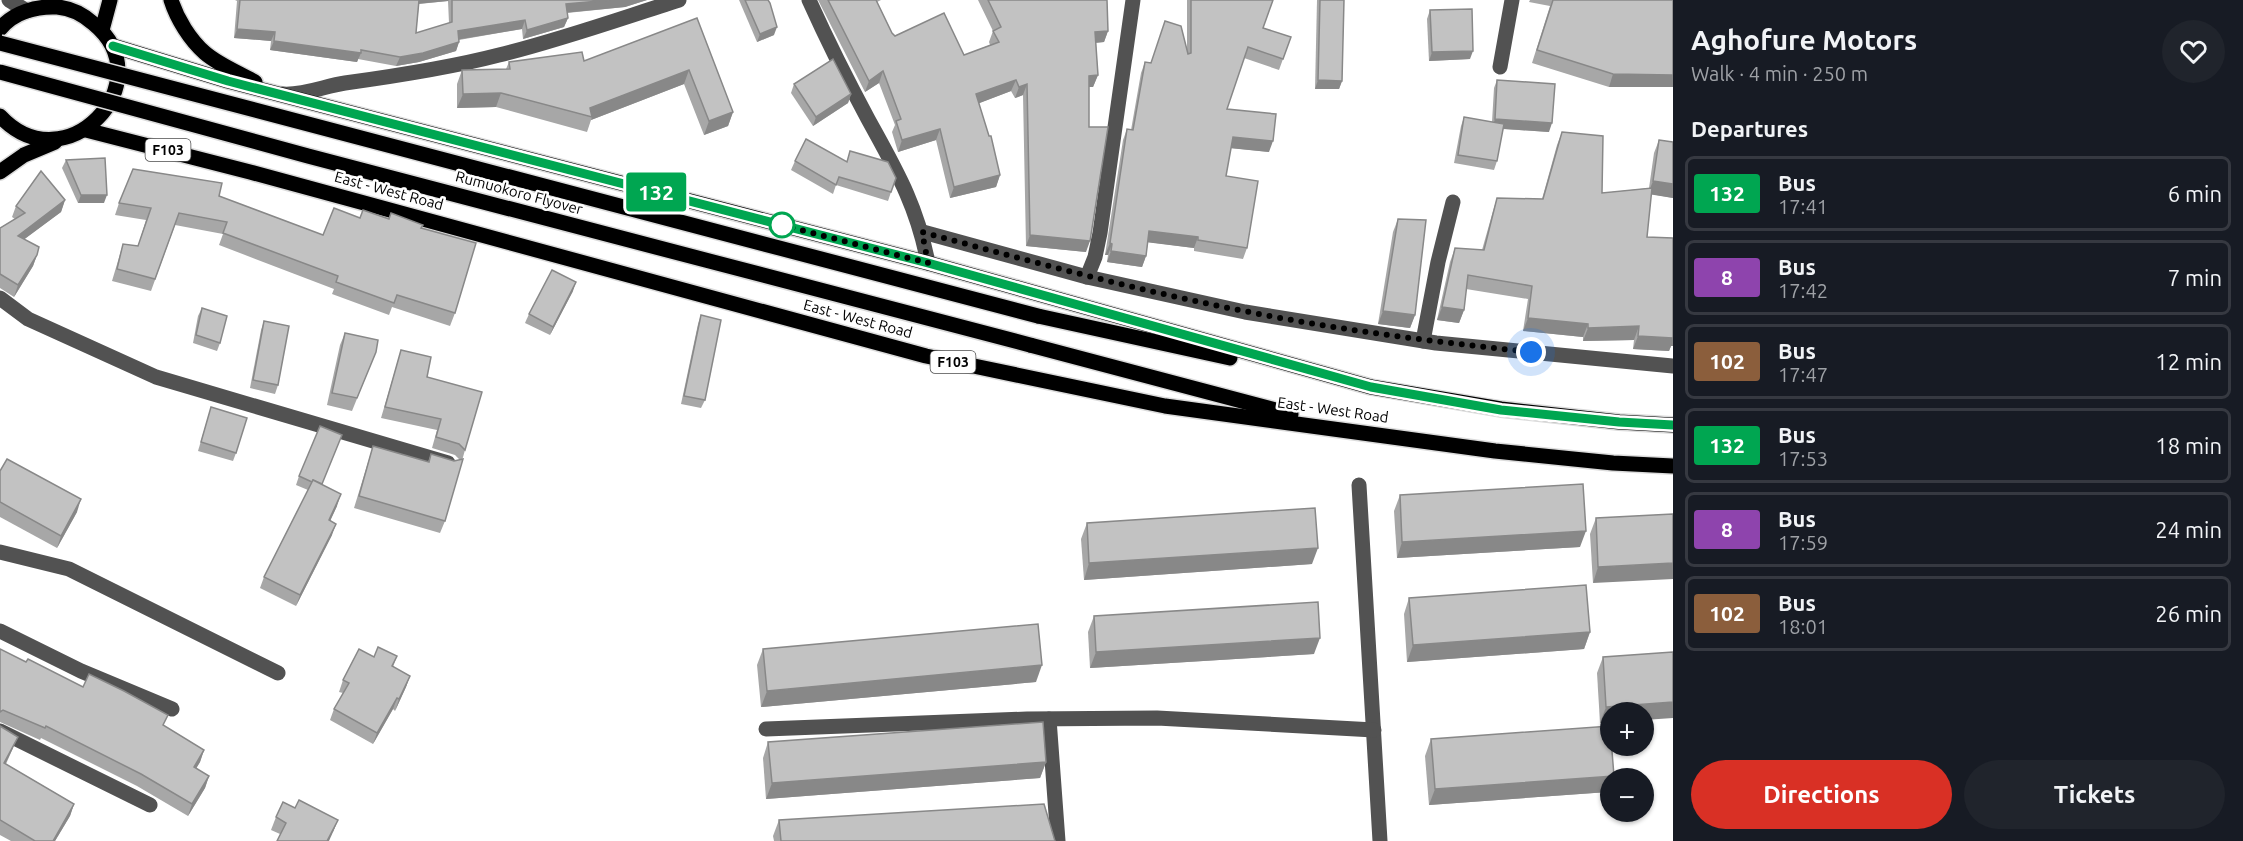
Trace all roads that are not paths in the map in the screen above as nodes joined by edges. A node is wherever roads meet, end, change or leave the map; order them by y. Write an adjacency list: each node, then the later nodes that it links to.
1 (9, 0): 9 (street)
2 (110, 0): 11 (main road)
3 (171, 0): 16 (main road)
4 (679, 0): 16 (street)
5 (809, 0): 22 (street)
6 (1133, 0): 24 (street)
7 (1512, 0): 14 (street)
8 (63, 4): 9 (main road); 11 (main road)
9 (13, 14): 10 (main road)
10 (0, 29)
11 (102, 30): 13 (main road)
12 (0, 44): 28 (main road, Rumuokoro Flyover, bridge)
13 (113, 46): 16 (main road, East - West Road); 18 (main road)
14 (1500, 67)
15 (0, 72): 30 (main road, Rumuokoro Flyover, bridge)
16 (273, 93): 23 (main road, East - West Road)
17 (0, 116): 19 (main road)
18 (86, 130): 19 (main road); 30 (main road, East - West Road / F103)
19 (62, 139): 20 (main road)
20 (0, 172)
21 (1453, 202): 26 (street)
22 (922, 232): 23 (street); 24 (street)
23 (928, 263): 28 (main road, East - West Road)
24 (1087, 277): 26 (street)
25 (0, 298): 31 (street)
26 (1423, 341): 27 (street)
27 (1673, 366)
28 (1371, 387): 29 (main road, East - West Road)
29 (1673, 425)
30 (1354, 430): 32 (main road, East - West Road / F103)
31 (452, 464)
32 (1673, 466)
33 (1359, 485): 40 (street)
34 (0, 552): 36 (street)
35 (0, 631): 37 (street)
36 (278, 673)
37 (172, 709)
38 (1049, 719): 39 (street); 40 (street); 43 (street)
39 (766, 729)
40 (1374, 730): 44 (street)
41 (0, 731): 42 (street)
42 (150, 805)
43 (1058, 841)
44 (1380, 841)

